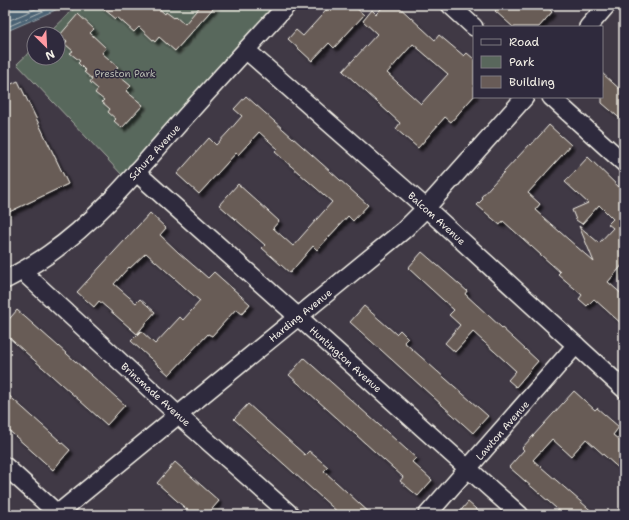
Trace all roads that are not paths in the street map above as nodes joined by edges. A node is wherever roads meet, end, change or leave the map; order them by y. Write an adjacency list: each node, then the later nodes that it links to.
1 (287, 5): 6 (street, Schurz Avenue)
2 (450, 5): 4 (street)
3 (607, 5): 5 (street)
4 (473, 26)
5 (589, 26)
6 (246, 50): 10 (street, Schurz Avenue); 11 (street, Balcom Avenue)
7 (524, 98): 11 (street, Harding Avenue)
8 (552, 98): 9 (street)
9 (624, 163)
10 (136, 172): 12 (street, Schurz Avenue); 14 (street, Huntington Avenue)
11 (426, 208): 14 (street, Harding Avenue); 15 (street, Balcom Avenue)
12 (22, 271): 13 (street, Schurz Avenue); 17 (street, Brinsmade Avenue)
13 (5, 280)
14 (298, 317): 17 (street, Harding Avenue); 19 (street, Huntington Avenue)
15 (576, 345): 16 (street, Balcom Avenue); 19 (street, Lawton Avenue)
16 (624, 389)
17 (178, 415): 20 (street, Harding Avenue); 21 (street, Brinsmade Avenue)
18 (5, 466): 20 (street)
19 (468, 469): 22 (street, Lawton Avenue); 23 (street, Huntington Avenue)
20 (57, 515)
21 (291, 515)
22 (428, 515)
23 (520, 515)

